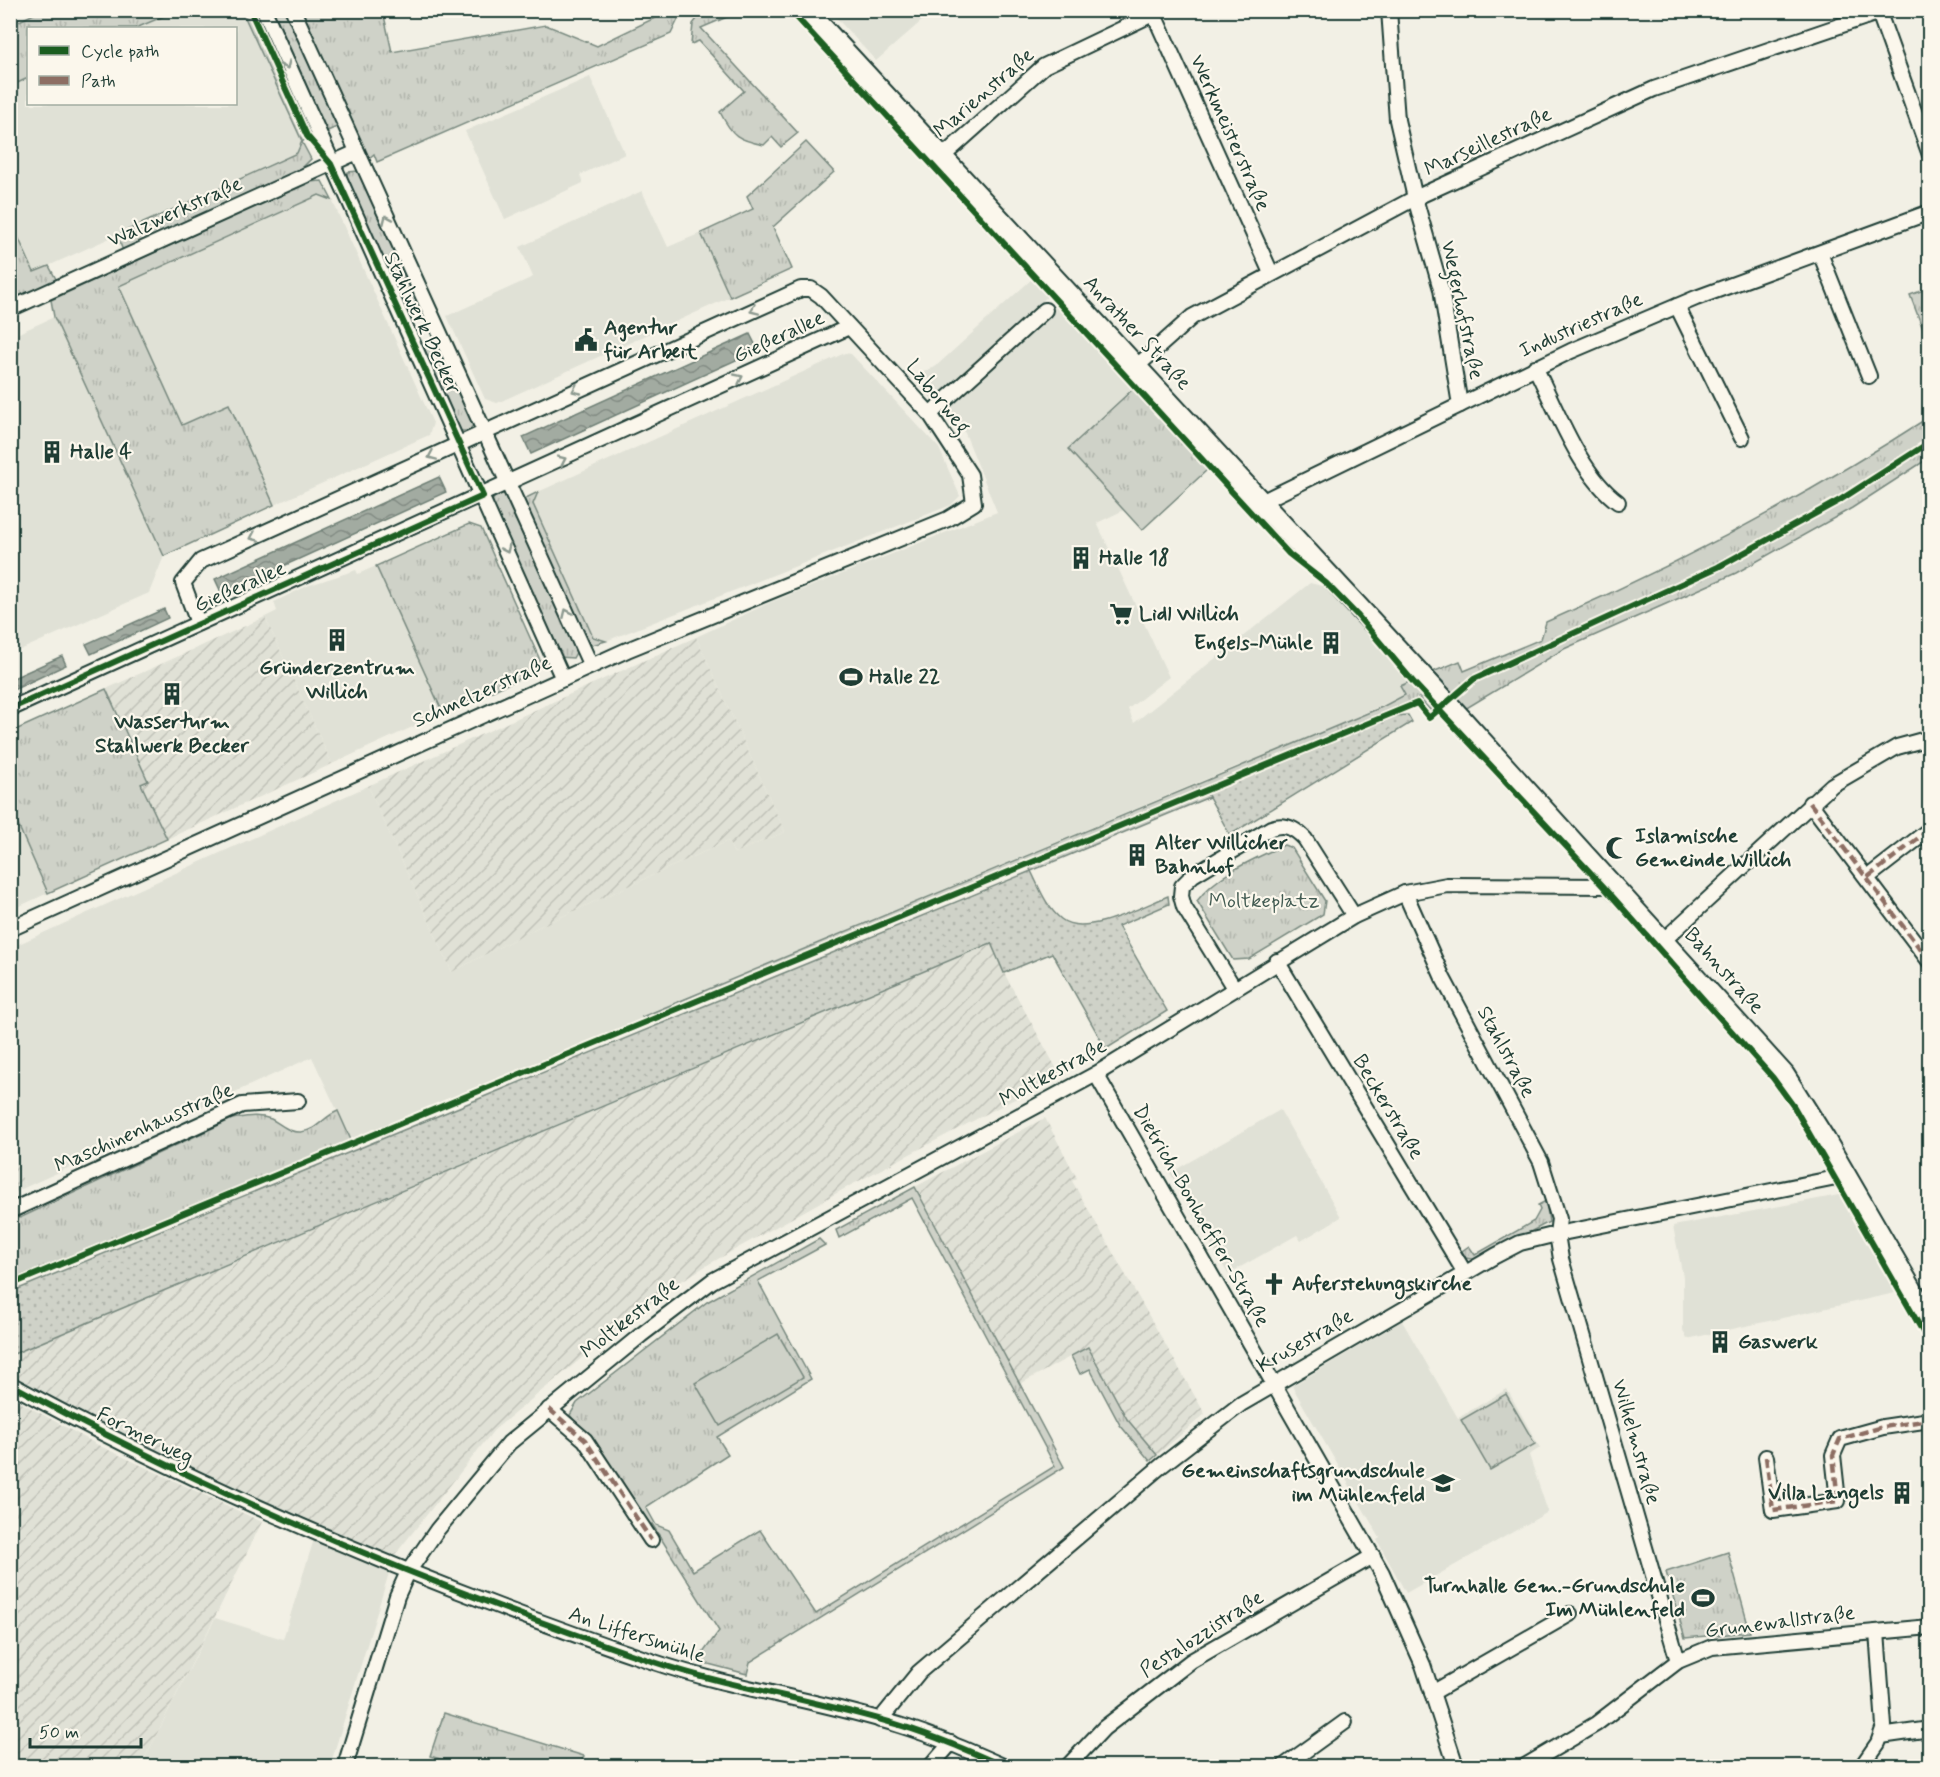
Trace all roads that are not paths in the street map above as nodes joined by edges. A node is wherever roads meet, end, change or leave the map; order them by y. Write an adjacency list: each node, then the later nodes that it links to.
1 (264, 10): 10 (street, Stahlwerk Becker, one-way to 10)
2 (293, 10): 7 (street, Stahlwerk Becker)
3 (806, 10): 9 (street, Anrather Straße)
4 (1389, 10): 11 (street, Wegerhofstraße)
5 (1881, 11): 8 (street); 11 (street, Marseillestraße)
6 (1153, 12): 9 (street, Marienstraße); 14 (street, Werkmeisterstraße)
7 (357, 152): 10 (street, Walzwerkstraße); 24 (street, Stahlwerk Becker, one-way to 7)
8 (1929, 155)
9 (941, 158): 19 (street, Anrather Straße)
10 (331, 164): 16 (street, Walzwerkstraße); 26 (street, Stahlwerk Becker)
11 (1415, 198): 14 (street, Marseillestraße); 22 (street, Wegerhofstraße)
12 (1929, 212): 13 (street, Industriestraße)
13 (1820, 253): 15 (street, Industriestraße); 21 (street)
14 (1271, 273): 19 (street, Marseillestraße)
15 (1677, 306): 20 (street, Industriestraße); 25 (street)
16 (10, 309)
17 (1045, 310): 23 (street)
18 (849, 327): 23 (street, Laborweg); 24 (street, Gießerallee, one-way to 24); 27 (street, Gießerallee, one-way to 18)
19 (1136, 367): 29 (street, Anrather Straße)
20 (1535, 367): 22 (street, Industriestraße); 30 (street)
21 (1869, 376)
22 (1460, 405): 29 (street, Industriestraße)
23 (930, 414): 31 (street, Laborweg)
24 (485, 432): 26 (street, Gießerallee); 27 (street, Stahlwerk Becker)
25 (1742, 438)
26 (459, 444): 28 (street, Stahlwerk Becker); 32 (street, Gießerallee, one-way to 32)
27 (509, 484): 28 (street, Gießerallee); 33 (street, Stahlwerk Becker, one-way to 27)
28 (483, 496): 32 (street, Gießerallee); 34 (street, Stahlwerk Becker, one-way to 34)
29 (1261, 502): 35 (street, Anrather Straße)
30 (1618, 502)
31 (974, 503): 33 (street, Schmelzerstraße)
32 (198, 623): 36 (street, Gießerallee)
33 (591, 666): 34 (street, Schmelzerstraße)
34 (563, 679): 44 (street, Schmelzerstraße)
35 (1433, 688): 41 (street, Bahnstraße)
36 (10, 709)
37 (1929, 738): 38 (street)
38 (1810, 803): 40 (street); 45 (street)
39 (1929, 829): 40 (street)
40 (1868, 877): 47 (street)
41 (1614, 886): 42 (street, Moltkestraße); 45 (street, Bahnstraße)
42 (1405, 893): 43 (street, Moltkestraße); 53 (street, Stahlstraße)
43 (1354, 916): 46 (street, Moltkestraße); 48 (street)
44 (10, 929)
45 (1664, 940): 51 (street, Bahnstraße)
46 (1277, 961): 48 (street, Moltkestraße); 54 (street, Beckerstraße)
47 (1929, 962)
48 (1234, 988): 49 (street, Moltkestraße)
49 (1096, 1074): 57 (street, Dietrich-Bonhoeffer-Straße); 58 (street, Moltkestraße)
50 (298, 1101): 52 (street, Maschinenhausstraße)
51 (1846, 1176): 53 (street, Krusestraße); 55 (street, Bahnstraße)
52 (10, 1211)
53 (1557, 1234): 54 (street, Krusestraße); 68 (street, Wilhelmstraße)
54 (1465, 1273): 57 (street, Krusestraße)
55 (1929, 1321)
56 (10, 1384): 61 (street, Formerweg)
57 (1272, 1384): 63 (street, Dietrich-Bonhoeffer-Straße); 70 (street, Krusestraße)
58 (549, 1408): 62 (street); 64 (street, Moltkestraße)
59 (1929, 1420): 60 (street)
60 (1766, 1457)
61 (268, 1512): 64 (street, An Liffersmühle)
62 (651, 1540)
63 (1373, 1556): 69 (street, Dietrich-Bonhoeffer-Straße); 78 (street, Pestalozzistraße)
64 (408, 1572): 70 (street, An Liffersmühle); 75 (street, Moltkestraße)
65 (1570, 1614): 69 (street)
66 (1929, 1627): 67 (street, Grunewallstraße)
67 (1877, 1632): 68 (street, Grunewallstraße); 73 (street)
68 (1678, 1661): 81 (street, Grunewallstraße)
69 (1432, 1693): 80 (street, Dietrich-Bonhoeffer-Straße)
70 (880, 1720): 74 (street, An Liffersmühle)
71 (1345, 1722): 79 (street)
72 (1929, 1729): 73 (street)
73 (1881, 1736): 82 (street)
74 (951, 1743): 76 (street); 77 (street, An Liffersmühle)
75 (345, 1767)
76 (931, 1767)
77 (1003, 1767)
78 (1068, 1767)
79 (1284, 1767)
80 (1455, 1767)
81 (1525, 1767)
82 (1862, 1767)

